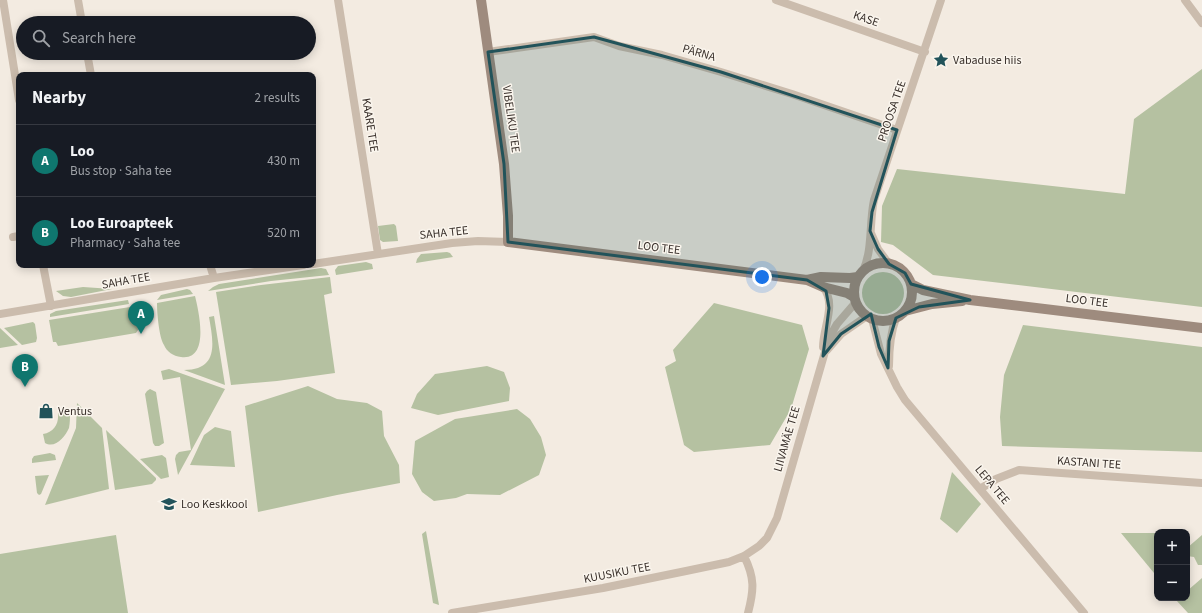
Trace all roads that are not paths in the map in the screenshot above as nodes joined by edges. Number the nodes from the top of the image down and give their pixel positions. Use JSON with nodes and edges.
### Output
{"nodes":[{"id":1,"x":3,"y":0,"type":"edge"},
{"id":2,"x":78,"y":0,"type":"edge"},
{"id":3,"x":338,"y":0,"type":"edge"},
{"id":4,"x":481,"y":0,"type":"edge"},
{"id":5,"x":776,"y":0,"type":"edge"},
{"id":6,"x":941,"y":0,"type":"edge"},
{"id":7,"x":1185,"y":0,"type":"edge"},
{"id":8,"x":81,"y":16,"type":"edge"},
{"id":9,"x":1202,"y":23,"type":"edge"},
{"id":10,"x":488,"y":52,"type":"junction"},
{"id":11,"x":924,"y":52,"type":"junction"},
{"id":12,"x":88,"y":60,"type":"edge"},
{"id":13,"x":90,"y":72,"type":"edge"},
{"id":14,"x":16,"y":81,"type":"edge"},
{"id":15,"x":897,"y":130,"type":"junction"},
{"id":16,"x":870,"y":231,"type":"junction"},
{"id":17,"x":508,"y":242,"type":"junction"},
{"id":18,"x":378,"y":254,"type":"junction"},
{"id":19,"x":316,"y":264,"type":"edge"},
{"id":20,"x":889,"y":264,"type":"junction"},
{"id":21,"x":44,"y":268,"type":"edge"},
{"id":22,"x":211,"y":268,"type":"edge"},
{"id":23,"x":282,"y":268,"type":"edge"},
{"id":24,"x":861,"y":274,"type":"junction"},
{"id":25,"x":214,"y":278,"type":"junction"},
{"id":26,"x":807,"y":280,"type":"junction"},
{"id":27,"x":911,"y":284,"type":"junction"},
{"id":28,"x":823,"y":287,"type":"junction"},
{"id":29,"x":855,"y":300,"type":"junction"},
{"id":30,"x":970,"y":300,"type":"junction"},
{"id":31,"x":51,"y":306,"type":"junction"},
{"id":32,"x":905,"y":311,"type":"junction"},
{"id":33,"x":0,"y":314,"type":"edge"},
{"id":34,"x":870,"y":318,"type":"junction"},
{"id":35,"x":896,"y":318,"type":"junction"},
{"id":36,"x":1202,"y":328,"type":"edge"},
{"id":37,"x":823,"y":356,"type":"junction"},
{"id":38,"x":888,"y":368,"type":"junction"},
{"id":39,"x":1202,"y":483,"type":"edge"},
{"id":40,"x":980,"y":489,"type":"junction"},
{"id":41,"x":773,"y":528,"type":"joint"},
{"id":42,"x":744,"y":556,"type":"junction"},
{"id":43,"x":452,"y":613,"type":"edge"},
{"id":44,"x":748,"y":613,"type":"edge"},
{"id":45,"x":1084,"y":613,"type":"edge"}],
"edges":[{"from":1,"to":14,"type":"street"},
{"from":2,"to":8,"type":"street"},
{"from":3,"to":18,"type":"street","name":"KAARE TEE"},
{"from":4,"to":10,"type":"street","name":"VIBELIKU TEE"},
{"from":5,"to":11,"type":"street","name":"KASE"},
{"from":6,"to":11,"type":"street","name":"PROOSA TEE"},
{"from":7,"to":9,"type":"street"},
{"from":10,"to":15,"type":"street","name":"PÄRNA"},
{"from":10,"to":17,"type":"street","name":"VIBELIKU TEE"},
{"from":11,"to":15,"type":"street","name":"PROOSA TEE"},
{"from":12,"to":13,"type":"street"},
{"from":15,"to":16,"type":"street","name":"PROOSA TEE"},
{"from":16,"to":20,"type":"street"},
{"from":16,"to":24,"type":"street","name":"PROOSA TEE"},
{"from":17,"to":18,"type":"street","name":"SAHA TEE"},
{"from":17,"to":26,"type":"street","name":"LOO TEE"},
{"from":18,"to":19,"type":"street","name":"SAHA TEE"},
{"from":20,"to":24,"type":"street"},
{"from":20,"to":27,"type":"street"},
{"from":21,"to":31,"type":"street"},
{"from":22,"to":25,"type":"street"},
{"from":23,"to":25,"type":"street","name":"SAHA TEE"},
{"from":24,"to":26,"type":"street","name":"LOO TEE"},
{"from":24,"to":29,"type":"street"},
{"from":25,"to":31,"type":"street","name":"SAHA TEE"},
{"from":26,"to":28,"type":"street","name":"LOO TEE"},
{"from":27,"to":30,"type":"street","name":"LOO TEE"},
{"from":27,"to":32,"type":"street"},
{"from":28,"to":29,"type":"street","name":"LOO TEE"},
{"from":28,"to":37,"type":"street"},
{"from":29,"to":34,"type":"street"},
{"from":29,"to":37,"type":"street","name":"LIIVAMÄE TEE"},
{"from":30,"to":32,"type":"street","name":"LOO TEE"},
{"from":30,"to":36,"type":"street","name":"LOO TEE"},
{"from":31,"to":33,"type":"street","name":"SAHA TEE"},
{"from":32,"to":35,"type":"street"},
{"from":34,"to":35,"type":"street"},
{"from":34,"to":37,"type":"street","name":"LIIVAMÄE TEE"},
{"from":34,"to":38,"type":"street","name":"LEPA TEE"},
{"from":35,"to":38,"type":"street","name":"LEPA TEE"},
{"from":37,"to":41,"type":"street","name":"LIIVAMÄE TEE"},
{"from":38,"to":40,"type":"street","name":"LEPA TEE"},
{"from":39,"to":40,"type":"street","name":"KASTANI TEE"},
{"from":40,"to":45,"type":"street","name":"LEPA TEE"},
{"from":41,"to":42,"type":"street","name":"KUUSIKU TEE"},
{"from":42,"to":43,"type":"street","name":"KUUSIKU TEE"},
{"from":42,"to":44,"type":"street"}]}
